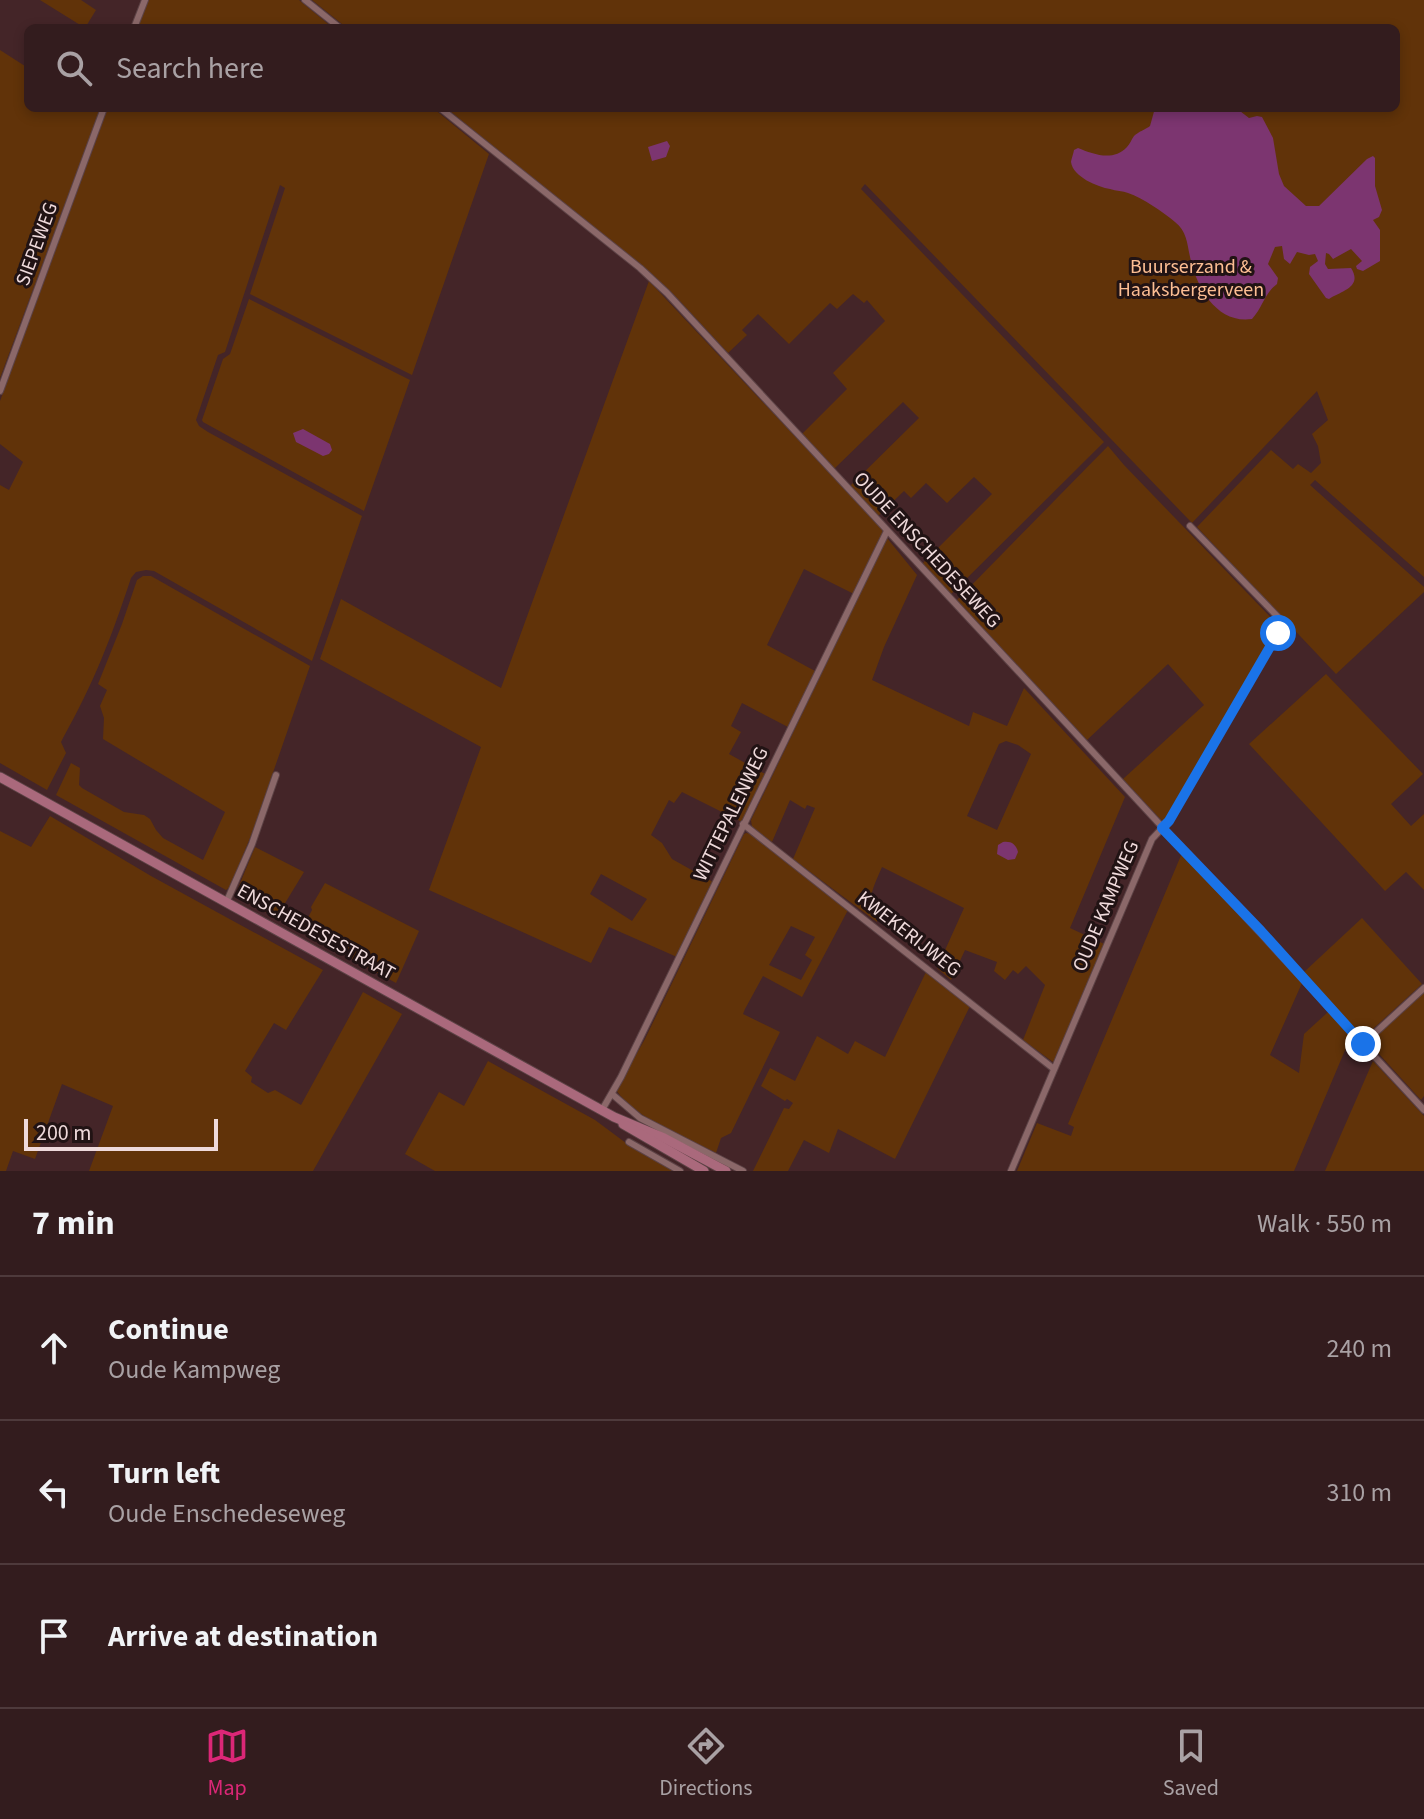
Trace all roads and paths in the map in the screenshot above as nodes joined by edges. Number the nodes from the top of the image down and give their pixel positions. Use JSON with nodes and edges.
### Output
{"nodes":[{"id":1,"x":145,"y":0,"type":"edge"},
{"id":2,"x":305,"y":0,"type":"edge"},
{"id":3,"x":136,"y":24,"type":"edge"},
{"id":4,"x":335,"y":24,"type":"edge"},
{"id":5,"x":103,"y":112,"type":"edge"},
{"id":6,"x":445,"y":112,"type":"edge"},
{"id":7,"x":0,"y":391,"type":"edge"},
{"id":8,"x":1190,"y":526,"type":"dead end"},
{"id":9,"x":887,"y":531,"type":"junction"},
{"id":10,"x":276,"y":775,"type":"dead end"},
{"id":11,"x":0,"y":777,"type":"edge"},
{"id":12,"x":743,"y":824,"type":"junction"},
{"id":13,"x":1162,"y":828,"type":"junction"},
{"id":14,"x":226,"y":903,"type":"junction"},
{"id":15,"x":1424,"y":988,"type":"edge"},
{"id":16,"x":1363,"y":1044,"type":"junction"},
{"id":17,"x":1054,"y":1069,"type":"junction"},
{"id":18,"x":612,"y":1094,"type":"junction"},
{"id":19,"x":602,"y":1110,"type":"junction"},
{"id":20,"x":1424,"y":1110,"type":"edge"},
{"id":21,"x":614,"y":1117,"type":"junction"},
{"id":22,"x":629,"y":1142,"type":"dead end"},
{"id":23,"x":680,"y":1171,"type":"edge"},
{"id":24,"x":704,"y":1171,"type":"edge"},
{"id":25,"x":726,"y":1171,"type":"edge"},
{"id":26,"x":743,"y":1171,"type":"edge"},
{"id":27,"x":1011,"y":1171,"type":"edge"}],
"edges":[{"from":1,"to":3,"type":"street"},
{"from":2,"to":4,"type":"street"},
{"from":5,"to":7,"type":"street","name":"SIEPEWEG"},
{"from":6,"to":9,"type":"street","name":"OUDE ENSCHEDESEWEG"},
{"from":8,"to":13,"type":"street","name":"OUDE KAMPWEG"},
{"from":9,"to":12,"type":"street","name":"WITTEPALENWEG"},
{"from":9,"to":13,"type":"street","name":"OUDE ENSCHEDESEWEG"},
{"from":10,"to":14,"type":"street"},
{"from":11,"to":14,"type":"street","name":"ENSCHEDESESTRAAT"},
{"from":12,"to":17,"type":"street","name":"KWEKERIJWEG"},
{"from":12,"to":18,"type":"street","name":"WITTEPALENWEG"},
{"from":13,"to":16,"type":"street","name":"OUDE ENSCHEDESEWEG"},
{"from":13,"to":17,"type":"street","name":"OUDE KAMPWEG"},
{"from":14,"to":19,"type":"street","name":"ENSCHEDESESTRAAT"},
{"from":15,"to":16,"type":"street"},
{"from":16,"to":20,"type":"street","name":"OUDE ENSCHEDESEWEG"},
{"from":17,"to":27,"type":"street","name":"OUDE KAMPWEG"},
{"from":18,"to":19,"type":"street","name":"WITTEPALENWEG"},
{"from":18,"to":26,"type":"street"},
{"from":19,"to":21,"type":"street","name":"ENSCHEDESESTRAAT"},
{"from":21,"to":24,"type":"street","name":"ENSCHEDESESTRAAT"},
{"from":21,"to":25,"type":"street","name":"ENSCHEDESESTRAAT"},
{"from":22,"to":23,"type":"street"}]}
